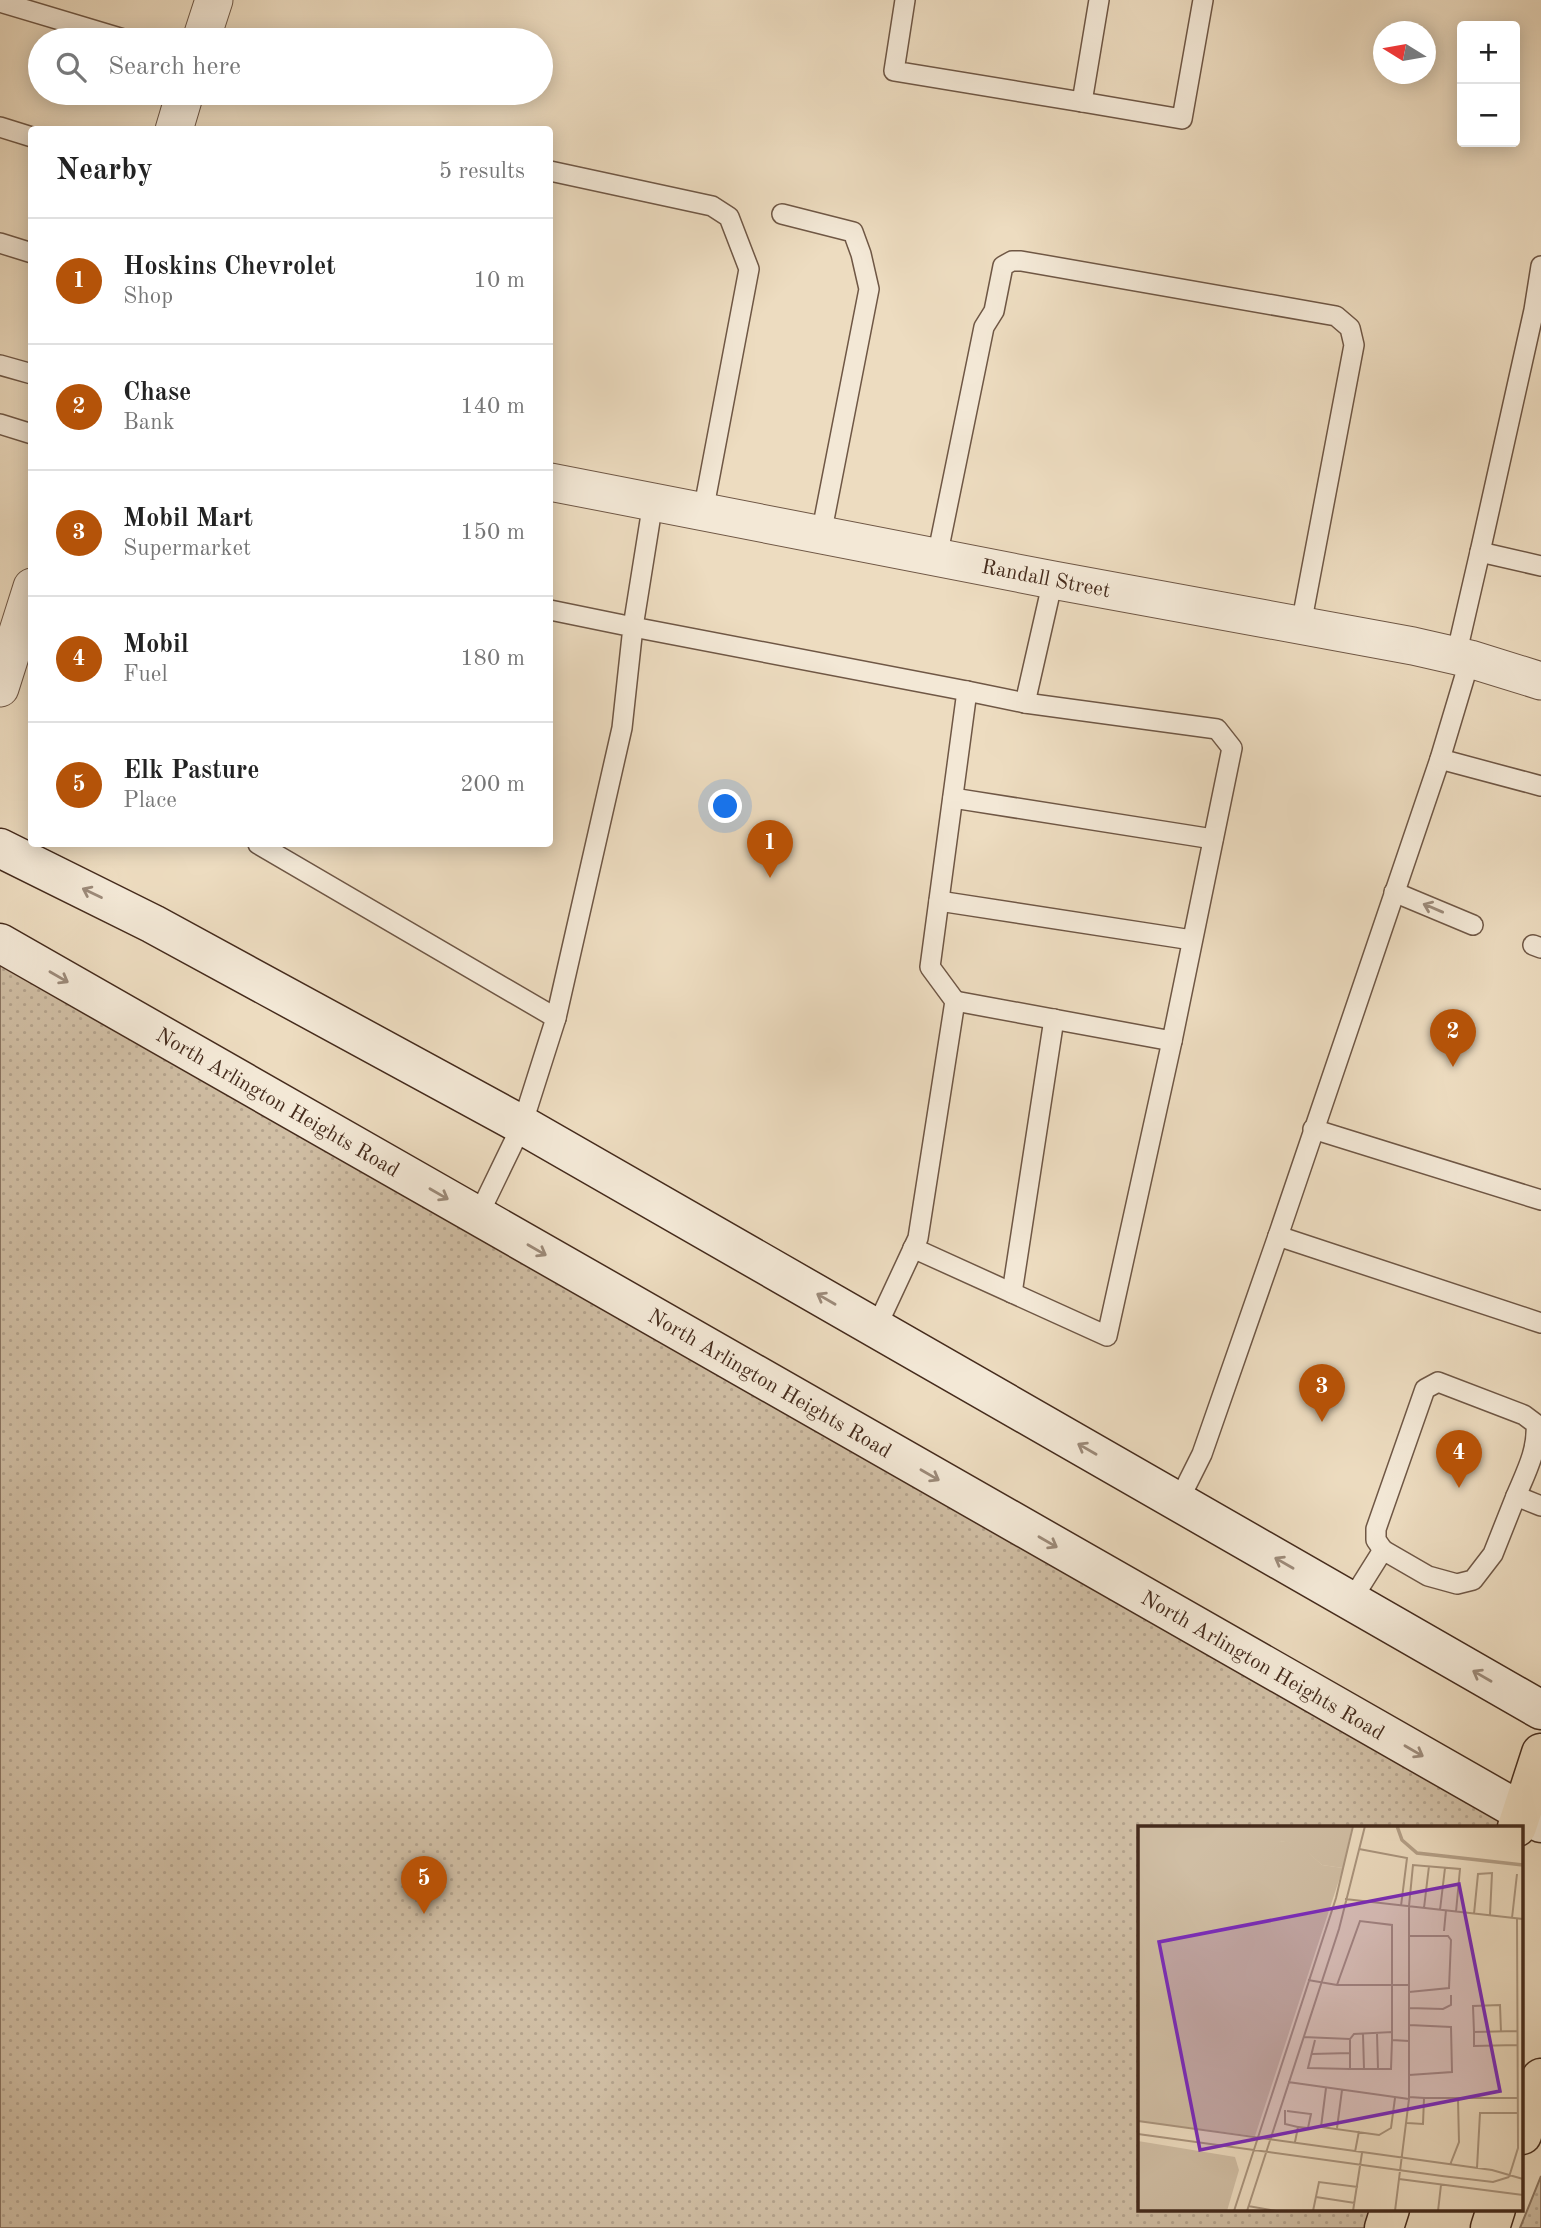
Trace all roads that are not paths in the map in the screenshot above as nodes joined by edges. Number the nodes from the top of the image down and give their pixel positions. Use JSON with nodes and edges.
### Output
{"nodes":[{"id":1,"x":214,"y":0,"type":"edge"},
{"id":2,"x":905,"y":0,"type":"edge"},
{"id":3,"x":1099,"y":0,"type":"edge"},
{"id":4,"x":1203,"y":0,"type":"edge"},
{"id":5,"x":0,"y":2,"type":"edge"},
{"id":6,"x":87,"y":28,"type":"edge"},
{"id":7,"x":205,"y":28,"type":"edge"},
{"id":8,"x":1082,"y":102,"type":"junction"},
{"id":9,"x":181,"y":105,"type":"edge"},
{"id":10,"x":175,"y":126,"type":"edge"},
{"id":11,"x":0,"y":127,"type":"edge"},
{"id":12,"x":28,"y":136,"type":"edge"},
{"id":13,"x":553,"y":172,"type":"edge"},
{"id":14,"x":782,"y":214,"type":"dead end"},
{"id":15,"x":0,"y":243,"type":"edge"},
{"id":16,"x":28,"y":252,"type":"edge"},
{"id":17,"x":1541,"y":266,"type":"edge"},
{"id":18,"x":1537,"y":310,"type":"edge"},
{"id":19,"x":0,"y":365,"type":"edge"},
{"id":20,"x":28,"y":373,"type":"edge"},
{"id":21,"x":0,"y":424,"type":"edge"},
{"id":22,"x":28,"y":433,"type":"edge"},
{"id":23,"x":553,"y":483,"type":"edge"},
{"id":24,"x":653,"y":502,"type":"junction"},
{"id":25,"x":704,"y":512,"type":"junction"},
{"id":26,"x":821,"y":535,"type":"junction"},
{"id":27,"x":1480,"y":552,"type":"junction"},
{"id":28,"x":937,"y":557,"type":"junction"},
{"id":29,"x":1541,"y":566,"type":"edge"},
{"id":30,"x":1053,"y":580,"type":"junction"},
{"id":31,"x":28,"y":600,"type":"edge"},
{"id":32,"x":553,"y":611,"type":"edge"},
{"id":33,"x":1301,"y":625,"type":"junction"},
{"id":34,"x":633,"y":627,"type":"junction"},
{"id":35,"x":1463,"y":657,"type":"junction"},
{"id":36,"x":1541,"y":681,"type":"edge"},
{"id":37,"x":0,"y":688,"type":"edge"},
{"id":38,"x":967,"y":691,"type":"junction"},
{"id":39,"x":1025,"y":703,"type":"junction"},
{"id":40,"x":1440,"y":759,"type":"junction"},
{"id":41,"x":1541,"y":786,"type":"edge"},
{"id":42,"x":953,"y":798,"type":"junction"},
{"id":43,"x":1213,"y":839,"type":"junction"},
{"id":44,"x":263,"y":847,"type":"edge"},
{"id":45,"x":0,"y":848,"type":"edge"},
{"id":46,"x":1394,"y":892,"type":"junction"},
{"id":47,"x":939,"y":901,"type":"junction"},
{"id":48,"x":1472,"y":925,"type":"dead end"},
{"id":49,"x":1192,"y":940,"type":"junction"},
{"id":50,"x":0,"y":943,"type":"edge"},
{"id":51,"x":956,"y":1001,"type":"junction"},
{"id":52,"x":556,"y":1018,"type":"junction"},
{"id":53,"x":1054,"y":1019,"type":"junction"},
{"id":54,"x":1172,"y":1041,"type":"junction"},
{"id":55,"x":522,"y":1125,"type":"junction"},
{"id":56,"x":1313,"y":1129,"type":"junction"},
{"id":57,"x":1541,"y":1200,"type":"edge"},
{"id":58,"x":478,"y":1216,"type":"junction"},
{"id":59,"x":1278,"y":1236,"type":"junction"},
{"id":60,"x":913,"y":1248,"type":"junction"},
{"id":61,"x":1012,"y":1293,"type":"junction"},
{"id":62,"x":1541,"y":1323,"type":"edge"},
{"id":63,"x":876,"y":1328,"type":"junction"},
{"id":64,"x":1516,"y":1496,"type":"junction"},
{"id":65,"x":1178,"y":1502,"type":"junction"},
{"id":66,"x":1541,"y":1506,"type":"edge"},
{"id":67,"x":1383,"y":1550,"type":"junction"},
{"id":68,"x":1351,"y":1601,"type":"junction"},
{"id":69,"x":1541,"y":1710,"type":"edge"},
{"id":70,"x":1541,"y":1754,"type":"edge"},
{"id":71,"x":1527,"y":1821,"type":"edge"},
{"id":72,"x":1541,"y":2078,"type":"edge"},
{"id":73,"x":1524,"y":2129,"type":"edge"},
{"id":74,"x":1390,"y":2210,"type":"edge"},
{"id":75,"x":1496,"y":2210,"type":"edge"},
{"id":76,"x":1384,"y":2228,"type":"edge"},
{"id":77,"x":1490,"y":2228,"type":"edge"}],
"edges":[{"from":1,"to":7,"type":"street"},
{"from":2,"to":8,"type":"lane"},
{"from":3,"to":8,"type":"lane"},
{"from":4,"to":8,"type":"lane"},
{"from":5,"to":6,"type":"lane"},
{"from":9,"to":10,"type":"street"},
{"from":11,"to":12,"type":"lane"},
{"from":13,"to":25,"type":"lane"},
{"from":14,"to":26,"type":"lane"},
{"from":15,"to":16,"type":"lane"},
{"from":17,"to":18,"type":"lane"},
{"from":18,"to":27,"type":"lane"},
{"from":19,"to":20,"type":"lane"},
{"from":21,"to":22,"type":"lane"},
{"from":23,"to":24,"type":"street","name":"Randall Street"},
{"from":24,"to":25,"type":"street","name":"Randall Street"},
{"from":24,"to":34,"type":"lane"},
{"from":25,"to":26,"type":"street","name":"Randall Street"},
{"from":26,"to":28,"type":"street","name":"Randall Street"},
{"from":27,"to":29,"type":"lane"},
{"from":27,"to":35,"type":"lane"},
{"from":28,"to":30,"type":"street","name":"Randall Street"},
{"from":28,"to":33,"type":"lane"},
{"from":30,"to":33,"type":"street","name":"Randall Street"},
{"from":30,"to":39,"type":"lane"},
{"from":31,"to":37,"type":"street"},
{"from":32,"to":34,"type":"lane"},
{"from":33,"to":35,"type":"street","name":"Randall Street"},
{"from":34,"to":38,"type":"lane"},
{"from":34,"to":52,"type":"lane"},
{"from":35,"to":36,"type":"street","name":"Randall Street"},
{"from":35,"to":40,"type":"lane"},
{"from":38,"to":39,"type":"lane"},
{"from":38,"to":42,"type":"lane"},
{"from":39,"to":43,"type":"lane"},
{"from":40,"to":41,"type":"lane"},
{"from":40,"to":46,"type":"lane"},
{"from":42,"to":43,"type":"lane"},
{"from":42,"to":47,"type":"lane"},
{"from":43,"to":49,"type":"lane"},
{"from":44,"to":52,"type":"lane"},
{"from":55,"to":45,"type":"main road","one_way":true},
{"from":48,"to":46,"type":"lane","one_way":true},
{"from":46,"to":56,"type":"lane"},
{"from":47,"to":49,"type":"lane"},
{"from":47,"to":51,"type":"lane"},
{"from":49,"to":54,"type":"lane"},
{"from":50,"to":58,"type":"main road","name":"North Arlington Heights Road","one_way":true},
{"from":51,"to":53,"type":"lane"},
{"from":51,"to":60,"type":"lane"},
{"from":52,"to":55,"type":"lane"},
{"from":53,"to":54,"type":"lane"},
{"from":53,"to":61,"type":"lane"},
{"from":54,"to":61,"type":"lane"},
{"from":55,"to":58,"type":"lane"},
{"from":63,"to":55,"type":"main road","one_way":true},
{"from":56,"to":57,"type":"lane"},
{"from":56,"to":59,"type":"lane"},
{"from":58,"to":71,"type":"main road","name":"North Arlington Heights Road","one_way":true},
{"from":59,"to":62,"type":"lane"},
{"from":59,"to":65,"type":"lane"},
{"from":60,"to":61,"type":"lane"},
{"from":60,"to":63,"type":"lane"},
{"from":65,"to":63,"type":"main road","one_way":true},
{"from":64,"to":66,"type":"lane"},
{"from":64,"to":67,"type":"lane"},
{"from":64,"to":67,"type":"lane"},
{"from":68,"to":65,"type":"main road","one_way":true},
{"from":67,"to":68,"type":"lane"},
{"from":69,"to":68,"type":"main road","one_way":true},
{"from":70,"to":71,"type":"main road"},
{"from":72,"to":73,"type":"main road"},
{"from":74,"to":76,"type":"main road"},
{"from":75,"to":77,"type":"main road"}]}
